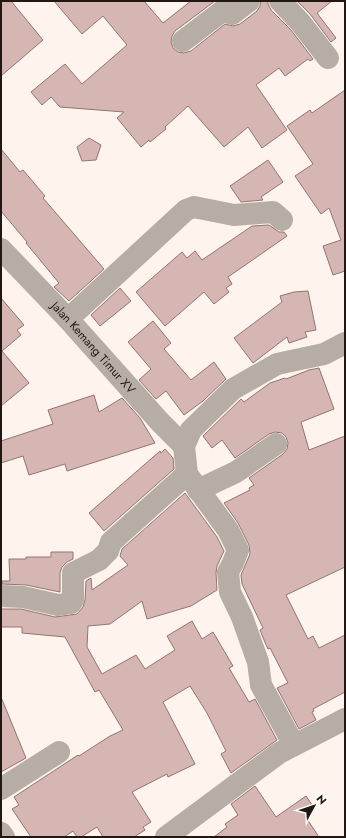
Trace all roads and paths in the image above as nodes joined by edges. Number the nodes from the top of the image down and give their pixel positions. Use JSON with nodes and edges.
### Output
{"nodes":[{"id":1,"x":249,"y":1,"type":"edge"},
{"id":2,"x":280,"y":1,"type":"edge"},
{"id":3,"x":183,"y":41,"type":"dead end"},
{"id":4,"x":328,"y":58,"type":"dead end"},
{"id":5,"x":282,"y":220,"type":"dead end"},
{"id":6,"x":1,"y":249,"type":"edge"},
{"id":7,"x":68,"y":319,"type":"junction"},
{"id":8,"x":345,"y":343,"type":"edge"},
{"id":9,"x":182,"y":444,"type":"junction"},
{"id":10,"x":276,"y":444,"type":"dead end"},
{"id":11,"x":193,"y":482,"type":"junction"},
{"id":12,"x":1,"y":596,"type":"edge"},
{"id":13,"x":345,"y":719,"type":"edge"},
{"id":14,"x":294,"y":745,"type":"junction"},
{"id":15,"x":59,"y":752,"type":"dead end"},
{"id":16,"x":1,"y":789,"type":"edge"},
{"id":17,"x":1,"y":833,"type":"edge"},
{"id":18,"x":170,"y":836,"type":"edge"},
{"id":19,"x":4,"y":837,"type":"edge"}],
"edges":[{"from":1,"to":3,"type":"street"},
{"from":2,"to":4,"type":"street"},
{"from":5,"to":7,"type":"street"},
{"from":6,"to":7,"type":"street","name":"Jalan Kemang Timur XV"},
{"from":7,"to":9,"type":"street","name":"Jalan Kemang Timur XV"},
{"from":8,"to":9,"type":"street"},
{"from":9,"to":11,"type":"street"},
{"from":10,"to":11,"type":"street"},
{"from":11,"to":12,"type":"street"},
{"from":11,"to":14,"type":"street"},
{"from":13,"to":14,"type":"street"},
{"from":14,"to":18,"type":"street"},
{"from":15,"to":16,"type":"street"},
{"from":17,"to":19,"type":"street"}]}
